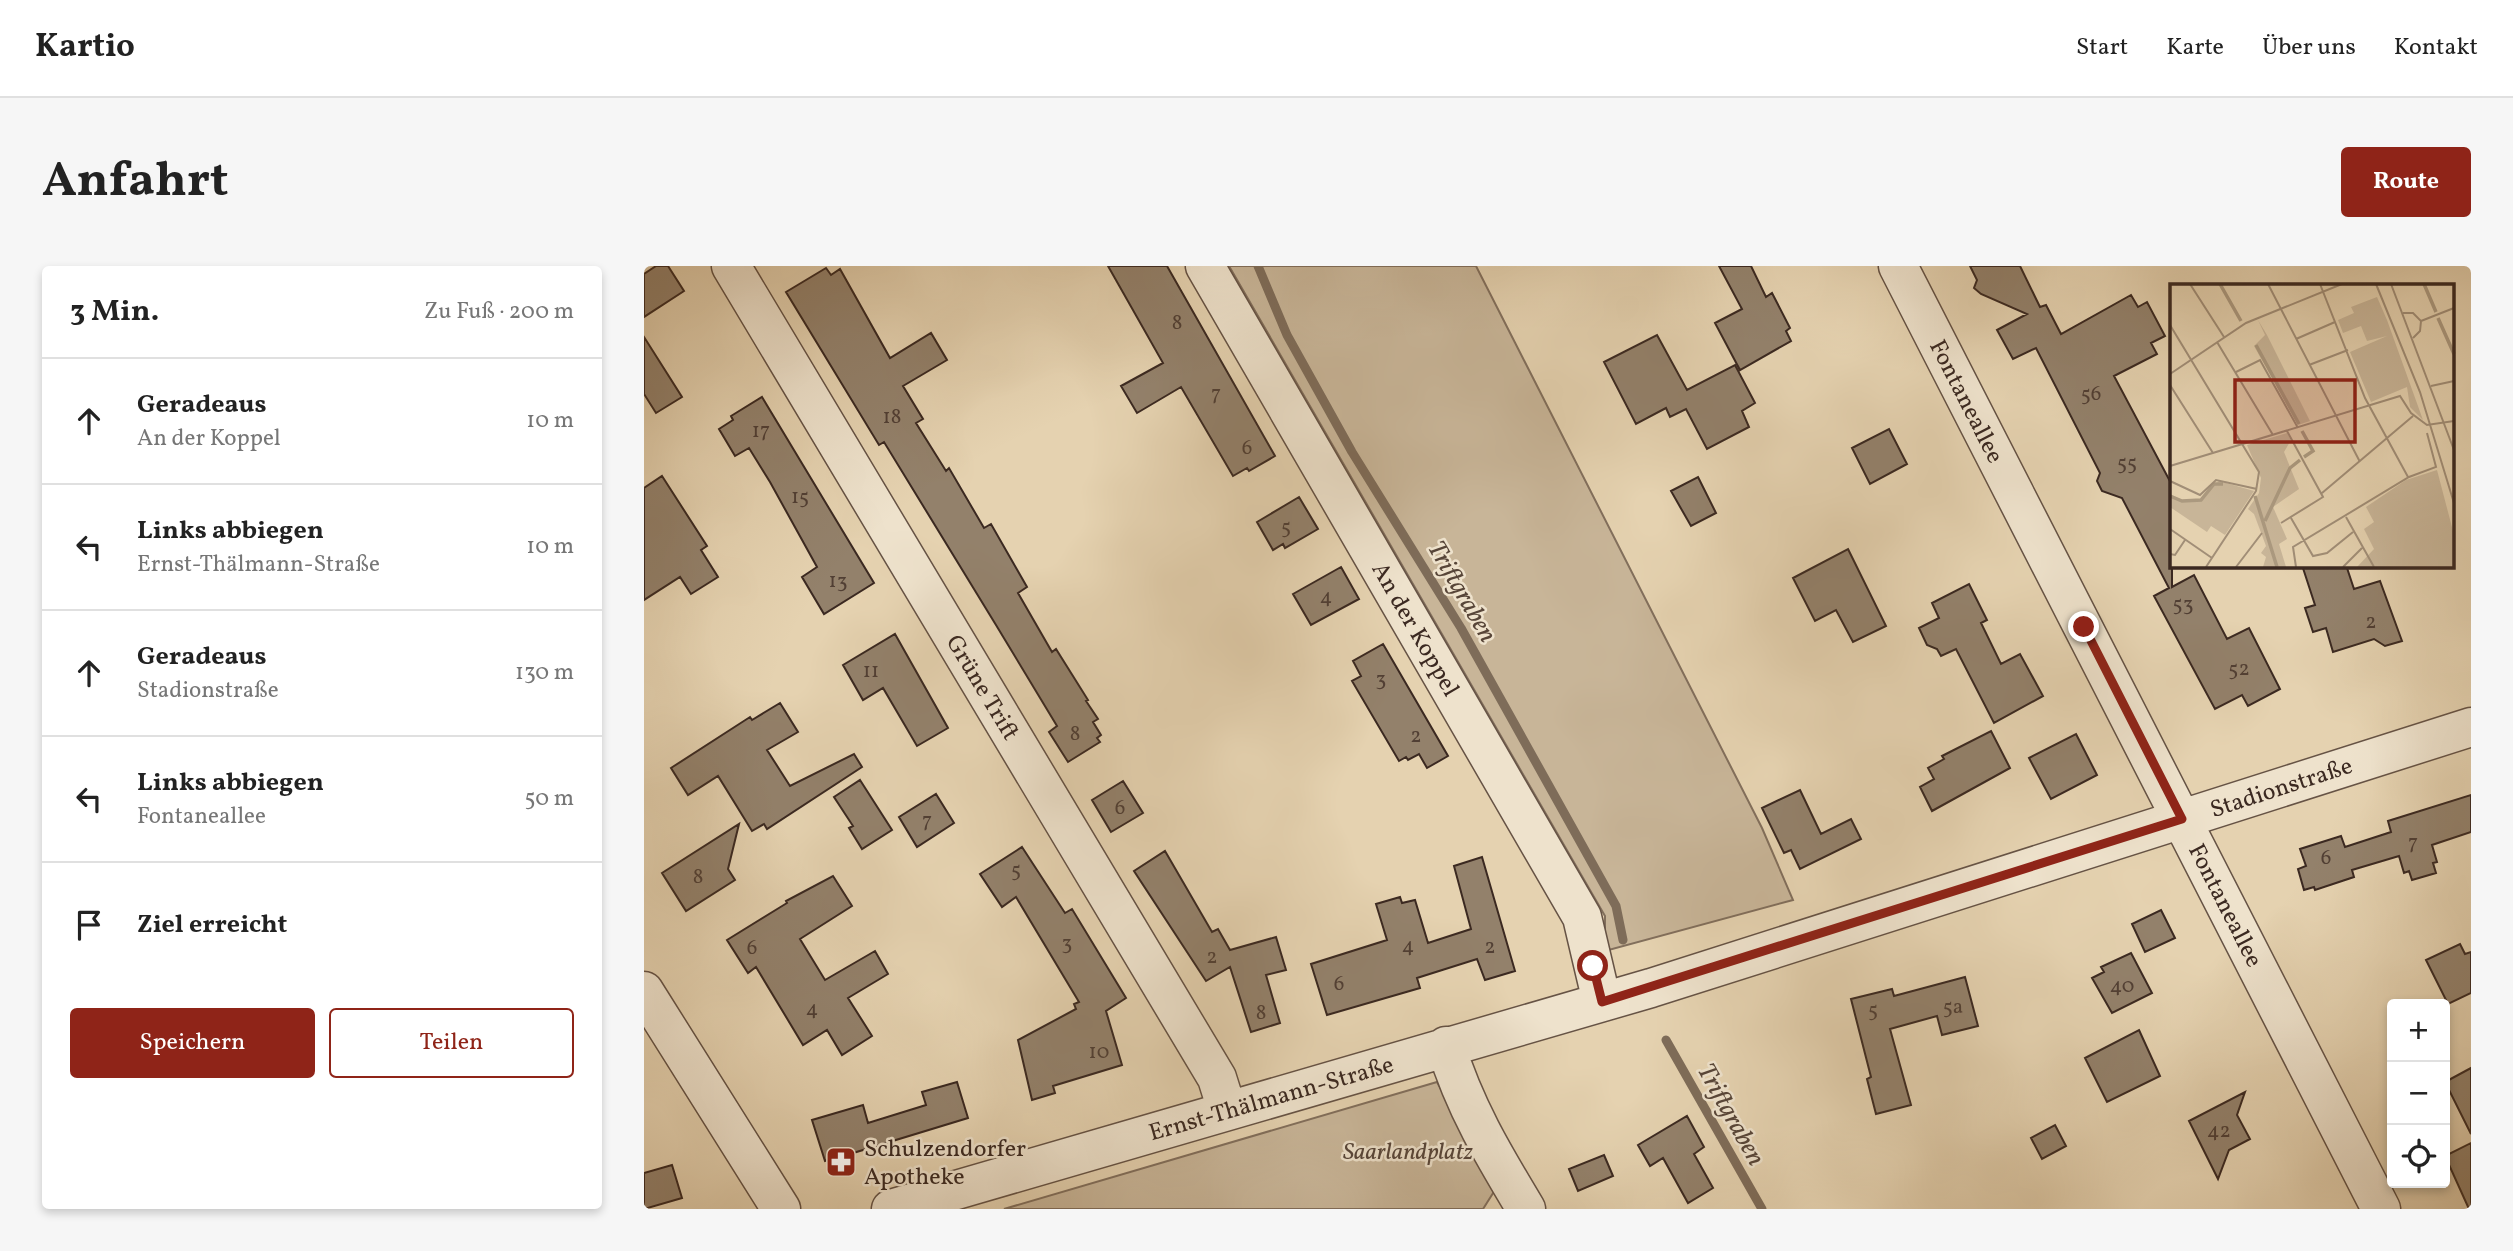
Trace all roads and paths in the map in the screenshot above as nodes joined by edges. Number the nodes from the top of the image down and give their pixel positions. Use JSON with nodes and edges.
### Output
{"nodes":[{"id":1,"x":731,"y":266,"type":"edge"},
{"id":2,"x":1205,"y":266,"type":"edge"},
{"id":3,"x":1898,"y":266,"type":"edge"},
{"id":4,"x":2471,"y":727,"type":"edge"},
{"id":5,"x":2182,"y":819,"type":"junction"},
{"id":6,"x":1651,"y":988,"type":"joint"},
{"id":7,"x":644,"y":991,"type":"edge"},
{"id":8,"x":1602,"y":1002,"type":"junction"},
{"id":9,"x":1446,"y":1046,"type":"junction"},
{"id":10,"x":1227,"y":1110,"type":"junction"},
{"id":11,"x":781,"y":1209,"type":"edge"},
{"id":12,"x":891,"y":1209,"type":"edge"},
{"id":13,"x":1526,"y":1209,"type":"edge"},
{"id":14,"x":2381,"y":1209,"type":"edge"}],
"edges":[{"from":1,"to":10,"type":"street","name":"Grüne Trift"},
{"from":2,"to":8,"type":"street","name":"An der Koppel"},
{"from":3,"to":5,"type":"street","name":"Fontaneallee"},
{"from":4,"to":5,"type":"street","name":"Stadionstraße"},
{"from":5,"to":6,"type":"street","name":"Stadionstraße"},
{"from":5,"to":14,"type":"street","name":"Fontaneallee"},
{"from":6,"to":8,"type":"street","name":"Ernst-Thälmann-Straße"},
{"from":7,"to":11,"type":"street"},
{"from":8,"to":9,"type":"street","name":"Ernst-Thälmann-Straße"},
{"from":9,"to":10,"type":"street","name":"Ernst-Thälmann-Straße"},
{"from":9,"to":13,"type":"street"},
{"from":10,"to":12,"type":"street","name":"Ernst-Thälmann-Straße"}]}
